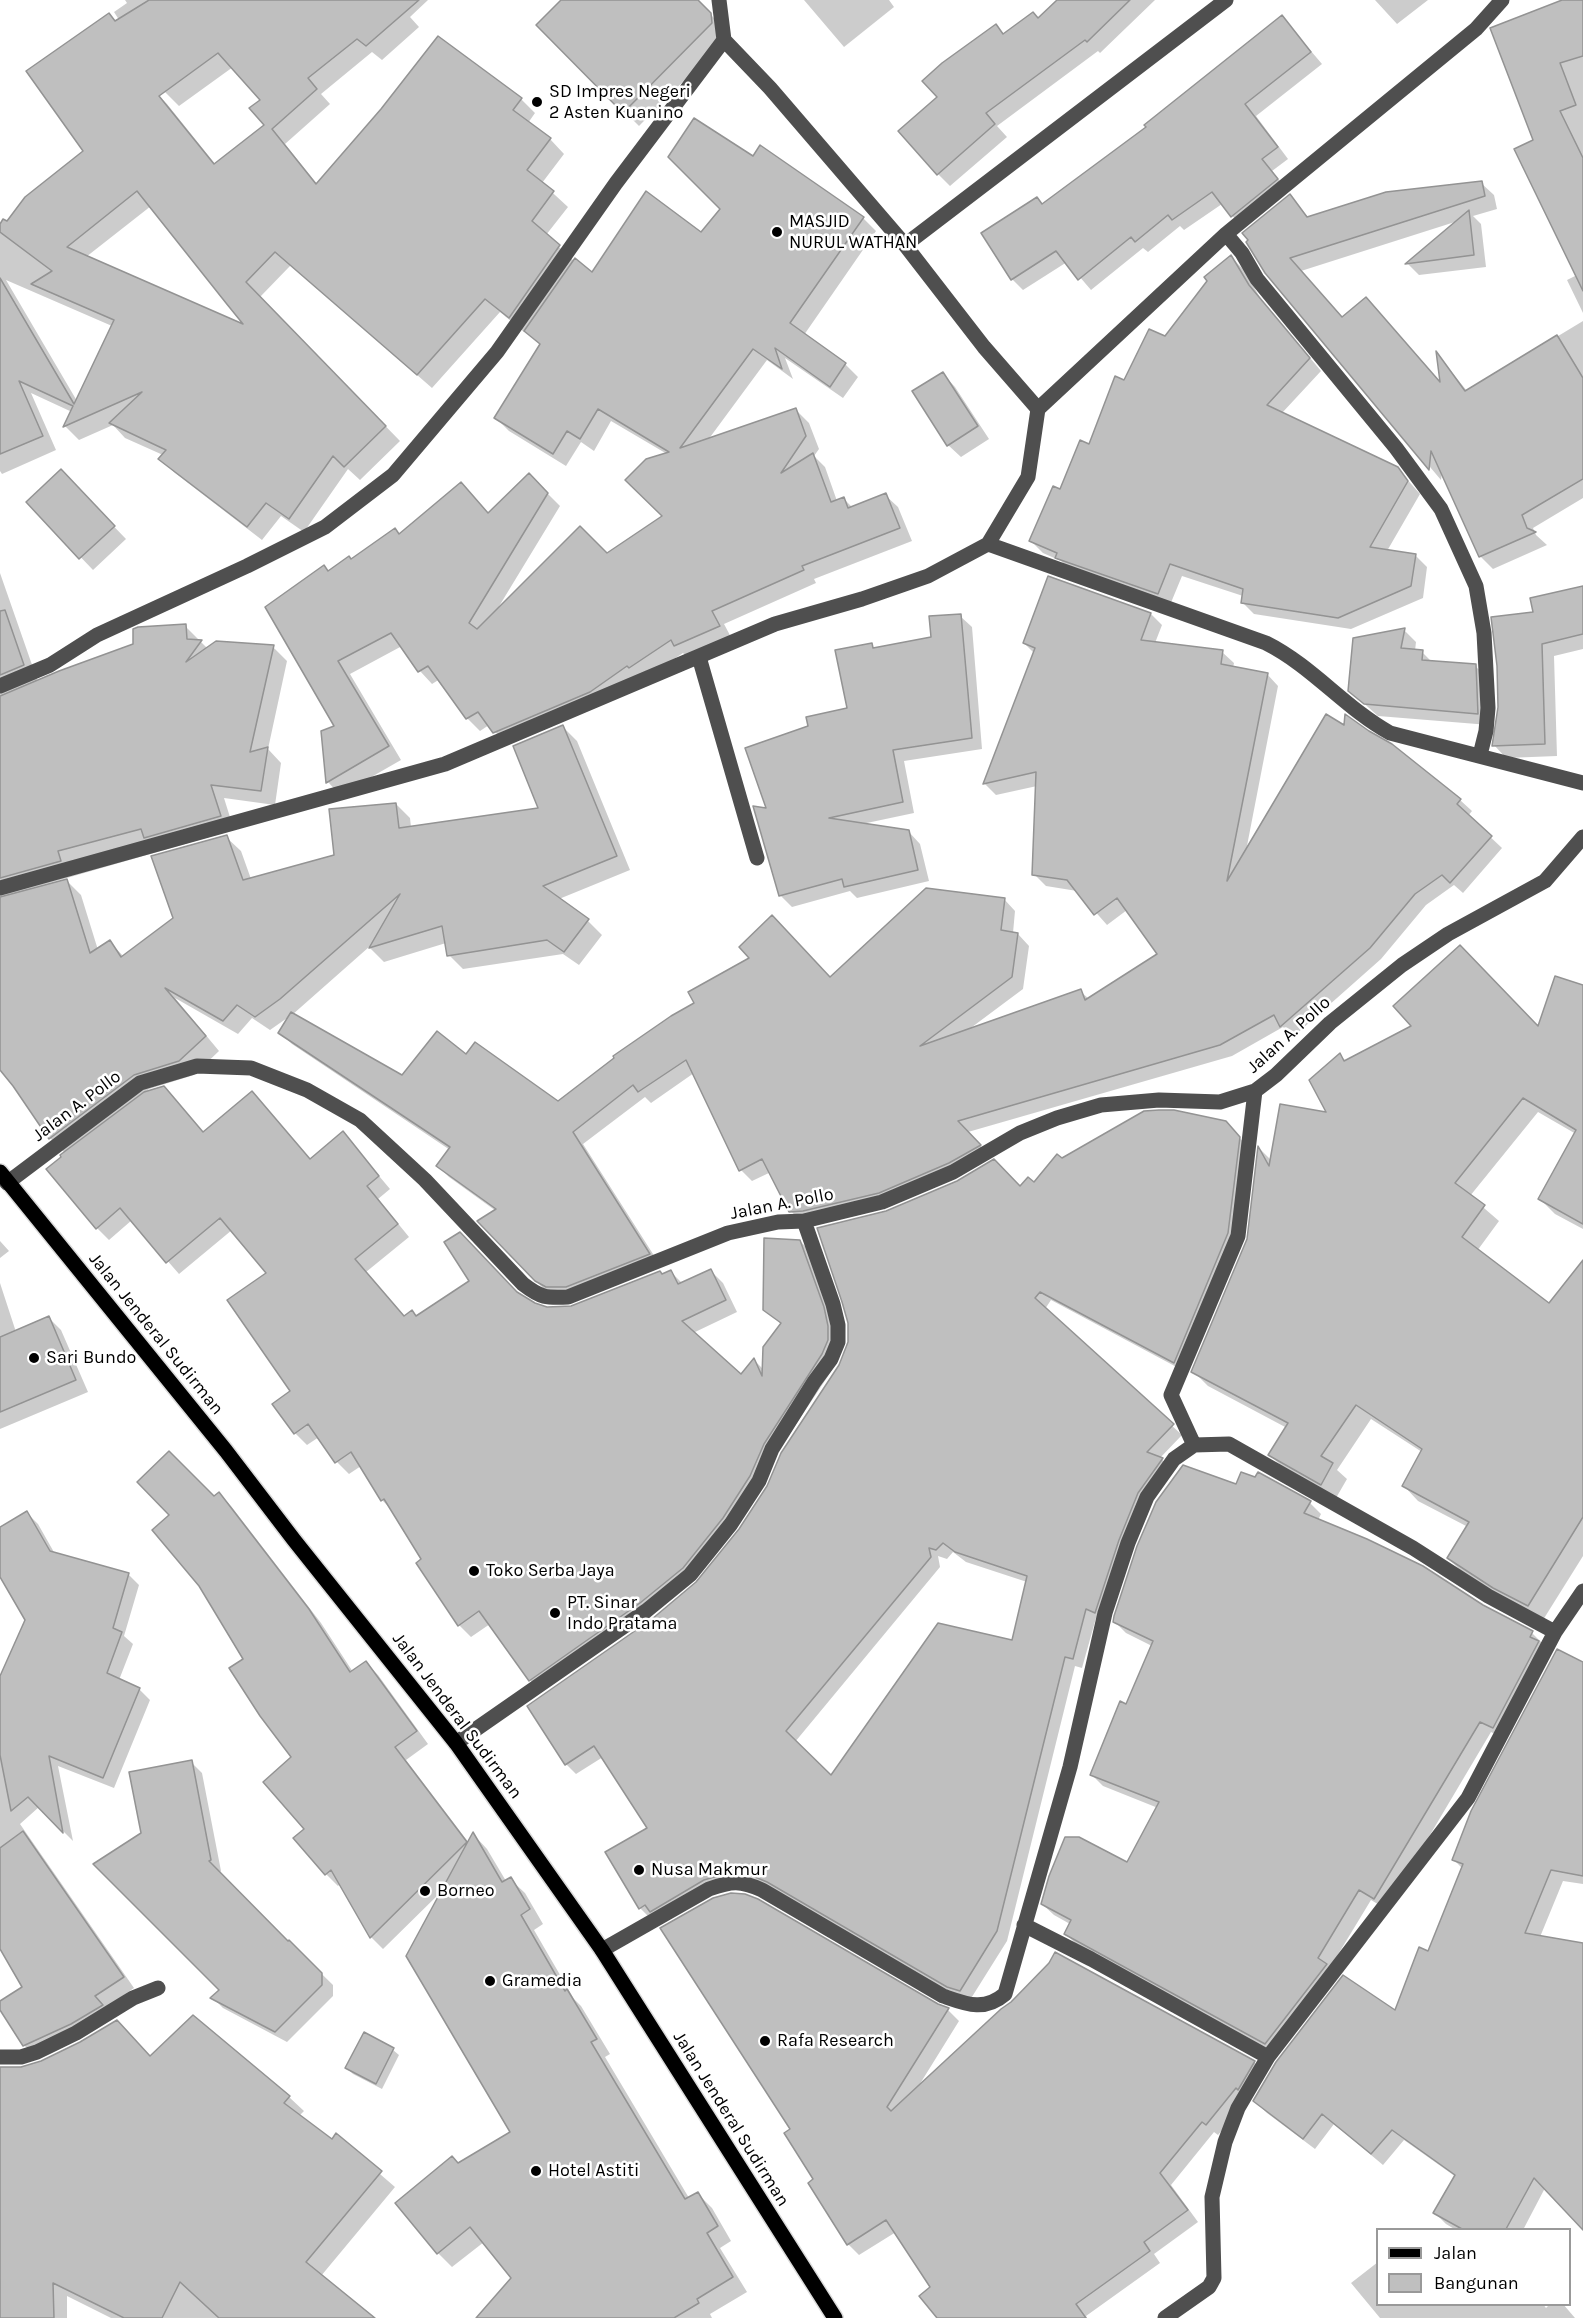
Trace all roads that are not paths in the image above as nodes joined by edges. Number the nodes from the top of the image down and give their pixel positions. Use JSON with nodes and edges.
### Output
{"nodes":[{"id":1,"x":719,"y":0,"type":"edge"},
{"id":2,"x":1226,"y":0,"type":"edge"},
{"id":3,"x":1502,"y":0,"type":"edge"},
{"id":4,"x":724,"y":40,"type":"junction"},
{"id":5,"x":1226,"y":234,"type":"junction"},
{"id":6,"x":905,"y":245,"type":"junction"},
{"id":7,"x":1038,"y":409,"type":"junction"},
{"id":8,"x":988,"y":544,"type":"junction"},
{"id":9,"x":699,"y":657,"type":"junction"},
{"id":10,"x":0,"y":686,"type":"edge"},
{"id":11,"x":1480,"y":754,"type":"junction"},
{"id":12,"x":1583,"y":783,"type":"edge"},
{"id":13,"x":1583,"y":837,"type":"edge"},
{"id":14,"x":756,"y":858,"type":"dead end"},
{"id":15,"x":0,"y":888,"type":"edge"},
{"id":16,"x":1256,"y":1091,"type":"junction"},
{"id":17,"x":3,"y":1178,"type":"edge"},
{"id":18,"x":804,"y":1221,"type":"junction"},
{"id":19,"x":1194,"y":1446,"type":"junction"},
{"id":20,"x":1583,"y":1591,"type":"edge"},
{"id":21,"x":1555,"y":1632,"type":"junction"},
{"id":22,"x":456,"y":1743,"type":"junction"},
{"id":23,"x":1024,"y":1925,"type":"junction"},
{"id":24,"x":602,"y":1950,"type":"junction"},
{"id":25,"x":158,"y":1988,"type":"dead end"},
{"id":26,"x":0,"y":2057,"type":"edge"},
{"id":27,"x":1268,"y":2057,"type":"junction"},
{"id":28,"x":835,"y":2318,"type":"edge"},
{"id":29,"x":1165,"y":2318,"type":"edge"}],
"edges":[{"from":1,"to":4,"type":"street"},
{"from":2,"to":6,"type":"street"},
{"from":3,"to":5,"type":"street"},
{"from":4,"to":6,"type":"street"},
{"from":4,"to":10,"type":"street"},
{"from":5,"to":7,"type":"street"},
{"from":5,"to":11,"type":"street"},
{"from":6,"to":7,"type":"street"},
{"from":7,"to":8,"type":"street"},
{"from":8,"to":9,"type":"street"},
{"from":8,"to":11,"type":"street"},
{"from":9,"to":14,"type":"street"},
{"from":9,"to":15,"type":"street"},
{"from":11,"to":12,"type":"street"},
{"from":13,"to":16,"type":"street","name":"Jalan A. Pollo"},
{"from":16,"to":18,"type":"street","name":"Jalan A. Pollo"},
{"from":16,"to":19,"type":"street"},
{"from":17,"to":18,"type":"street","name":"Jalan A. Pollo"},
{"from":17,"to":22,"type":"main road","name":"Jalan Jenderal Sudirman"},
{"from":18,"to":22,"type":"street"},
{"from":19,"to":21,"type":"street"},
{"from":19,"to":23,"type":"street"},
{"from":20,"to":21,"type":"street"},
{"from":21,"to":27,"type":"street"},
{"from":22,"to":24,"type":"main road","name":"Jalan Jenderal Sudirman"},
{"from":23,"to":24,"type":"street"},
{"from":23,"to":27,"type":"street"},
{"from":24,"to":28,"type":"main road","name":"Jalan Jenderal Sudirman"},
{"from":25,"to":26,"type":"street"},
{"from":27,"to":29,"type":"street"}]}
